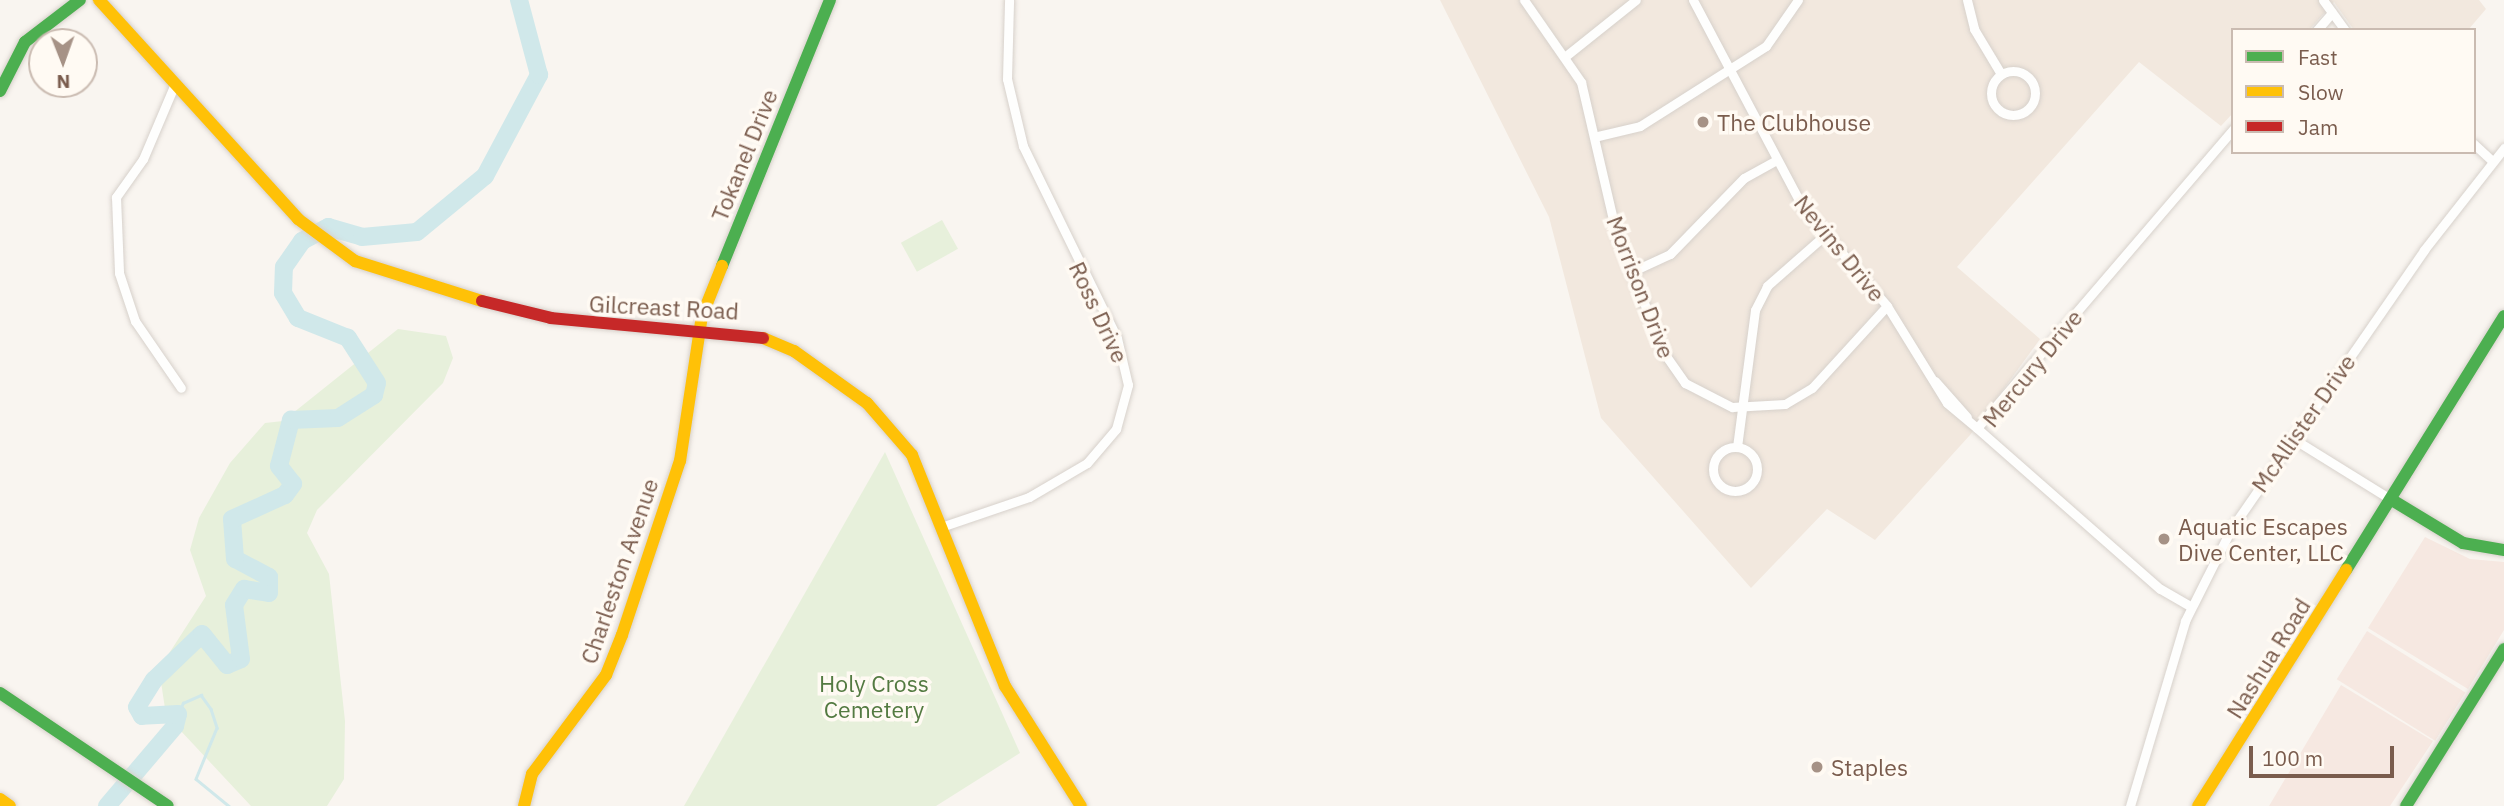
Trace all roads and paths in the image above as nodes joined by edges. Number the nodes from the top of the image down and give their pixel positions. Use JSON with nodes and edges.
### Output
{"nodes":[{"id":1,"x":80,"y":0,"type":"edge"},
{"id":2,"x":99,"y":0,"type":"edge"},
{"id":3,"x":830,"y":0,"type":"edge"},
{"id":4,"x":1009,"y":0,"type":"edge"},
{"id":5,"x":1524,"y":0,"type":"edge"},
{"id":6,"x":1636,"y":0,"type":"edge"},
{"id":7,"x":1693,"y":0,"type":"edge"},
{"id":8,"x":1798,"y":0,"type":"edge"},
{"id":9,"x":1967,"y":0,"type":"edge"},
{"id":10,"x":2323,"y":0,"type":"edge"},
{"id":11,"x":2332,"y":13,"type":"junction"},
{"id":12,"x":2319,"y":28,"type":"edge"},
{"id":13,"x":2344,"y":28,"type":"edge"},
{"id":14,"x":1567,"y":55,"type":"junction"},
{"id":15,"x":1726,"y":66,"type":"junction"},
{"id":16,"x":2001,"y":74,"type":"junction"},
{"id":17,"x":174,"y":86,"type":"junction"},
{"id":18,"x":0,"y":91,"type":"edge"},
{"id":19,"x":2231,"y":131,"type":"edge"},
{"id":20,"x":1598,"y":136,"type":"junction"},
{"id":21,"x":2476,"y":146,"type":"edge"},
{"id":22,"x":2504,"y":148,"type":"edge"},
{"id":23,"x":2490,"y":159,"type":"junction"},
{"id":24,"x":1776,"y":160,"type":"junction"},
{"id":25,"x":1825,"y":235,"type":"junction"},
{"id":26,"x":1631,"y":272,"type":"junction"},
{"id":27,"x":1887,"y":306,"type":"junction"},
{"id":28,"x":2504,"y":316,"type":"edge"},
{"id":29,"x":699,"y":327,"type":"junction"},
{"id":30,"x":181,"y":388,"type":"dead end"},
{"id":31,"x":1743,"y":408,"type":"junction"},
{"id":32,"x":1978,"y":428,"type":"junction"},
{"id":33,"x":2292,"y":438,"type":"junction"},
{"id":34,"x":1737,"y":447,"type":"junction"},
{"id":35,"x":2392,"y":500,"type":"junction"},
{"id":36,"x":941,"y":527,"type":"junction"},
{"id":37,"x":2504,"y":550,"type":"edge"},
{"id":38,"x":2190,"y":606,"type":"junction"},
{"id":39,"x":2504,"y":649,"type":"edge"},
{"id":40,"x":0,"y":693,"type":"edge"},
{"id":41,"x":0,"y":799,"type":"edge"},
{"id":42,"x":10,"y":806,"type":"edge"},
{"id":43,"x":168,"y":806,"type":"edge"},
{"id":44,"x":524,"y":806,"type":"edge"},
{"id":45,"x":1080,"y":806,"type":"edge"},
{"id":46,"x":2130,"y":806,"type":"edge"},
{"id":47,"x":2198,"y":806,"type":"edge"},
{"id":48,"x":2406,"y":806,"type":"edge"}],
"edges":[{"from":1,"to":18,"type":"main road"},
{"from":2,"to":17,"type":"main road","name":"Gilcreast Road"},
{"from":3,"to":29,"type":"main road","name":"Tokanel Drive"},
{"from":4,"to":36,"type":"street","name":"Ross Drive"},
{"from":5,"to":14,"type":"street","name":"Morrison Drive"},
{"from":6,"to":14,"type":"street"},
{"from":7,"to":15,"type":"street","name":"Nevins Drive"},
{"from":8,"to":15,"type":"street"},
{"from":9,"to":16,"type":"street"},
{"from":10,"to":11,"type":"street"},
{"from":11,"to":12,"type":"street"},
{"from":11,"to":13,"type":"street"},
{"from":14,"to":20,"type":"street","name":"Morrison Drive"},
{"from":15,"to":20,"type":"street"},
{"from":15,"to":24,"type":"street","name":"Nevins Drive"},
{"from":16,"to":16,"type":"street"},
{"from":17,"to":29,"type":"main road","name":"Gilcreast Road"},
{"from":17,"to":30,"type":"street"},
{"from":19,"to":32,"type":"street","name":"Mercury Drive"},
{"from":20,"to":26,"type":"street","name":"Morrison Drive"},
{"from":21,"to":23,"type":"street"},
{"from":22,"to":23,"type":"street","name":"McAllister Drive"},
{"from":23,"to":33,"type":"street","name":"McAllister Drive"},
{"from":24,"to":25,"type":"street","name":"Nevins Drive"},
{"from":24,"to":26,"type":"street"},
{"from":25,"to":27,"type":"street","name":"Nevins Drive"},
{"from":25,"to":31,"type":"street"},
{"from":26,"to":31,"type":"street","name":"Morrison Drive"},
{"from":27,"to":31,"type":"street","name":"Morrison Drive"},
{"from":27,"to":32,"type":"street","name":"Nevins Drive"},
{"from":28,"to":35,"type":"main road","name":"Nashua Road"},
{"from":29,"to":36,"type":"main road","name":"Gilcreast Road"},
{"from":29,"to":44,"type":"main road","name":"Charleston Avenue"},
{"from":31,"to":34,"type":"street"},
{"from":32,"to":38,"type":"street","name":"Mercury Drive"},
{"from":33,"to":35,"type":"street"},
{"from":33,"to":38,"type":"street","name":"McAllister Drive"},
{"from":34,"to":34,"type":"street"},
{"from":35,"to":37,"type":"main road"},
{"from":35,"to":47,"type":"main road","name":"Nashua Road"},
{"from":36,"to":45,"type":"main road","name":"Gilcreast Road"},
{"from":38,"to":46,"type":"street","name":"McAllister Drive"},
{"from":39,"to":48,"type":"main road"},
{"from":40,"to":43,"type":"main road"},
{"from":41,"to":42,"type":"main road"}]}
